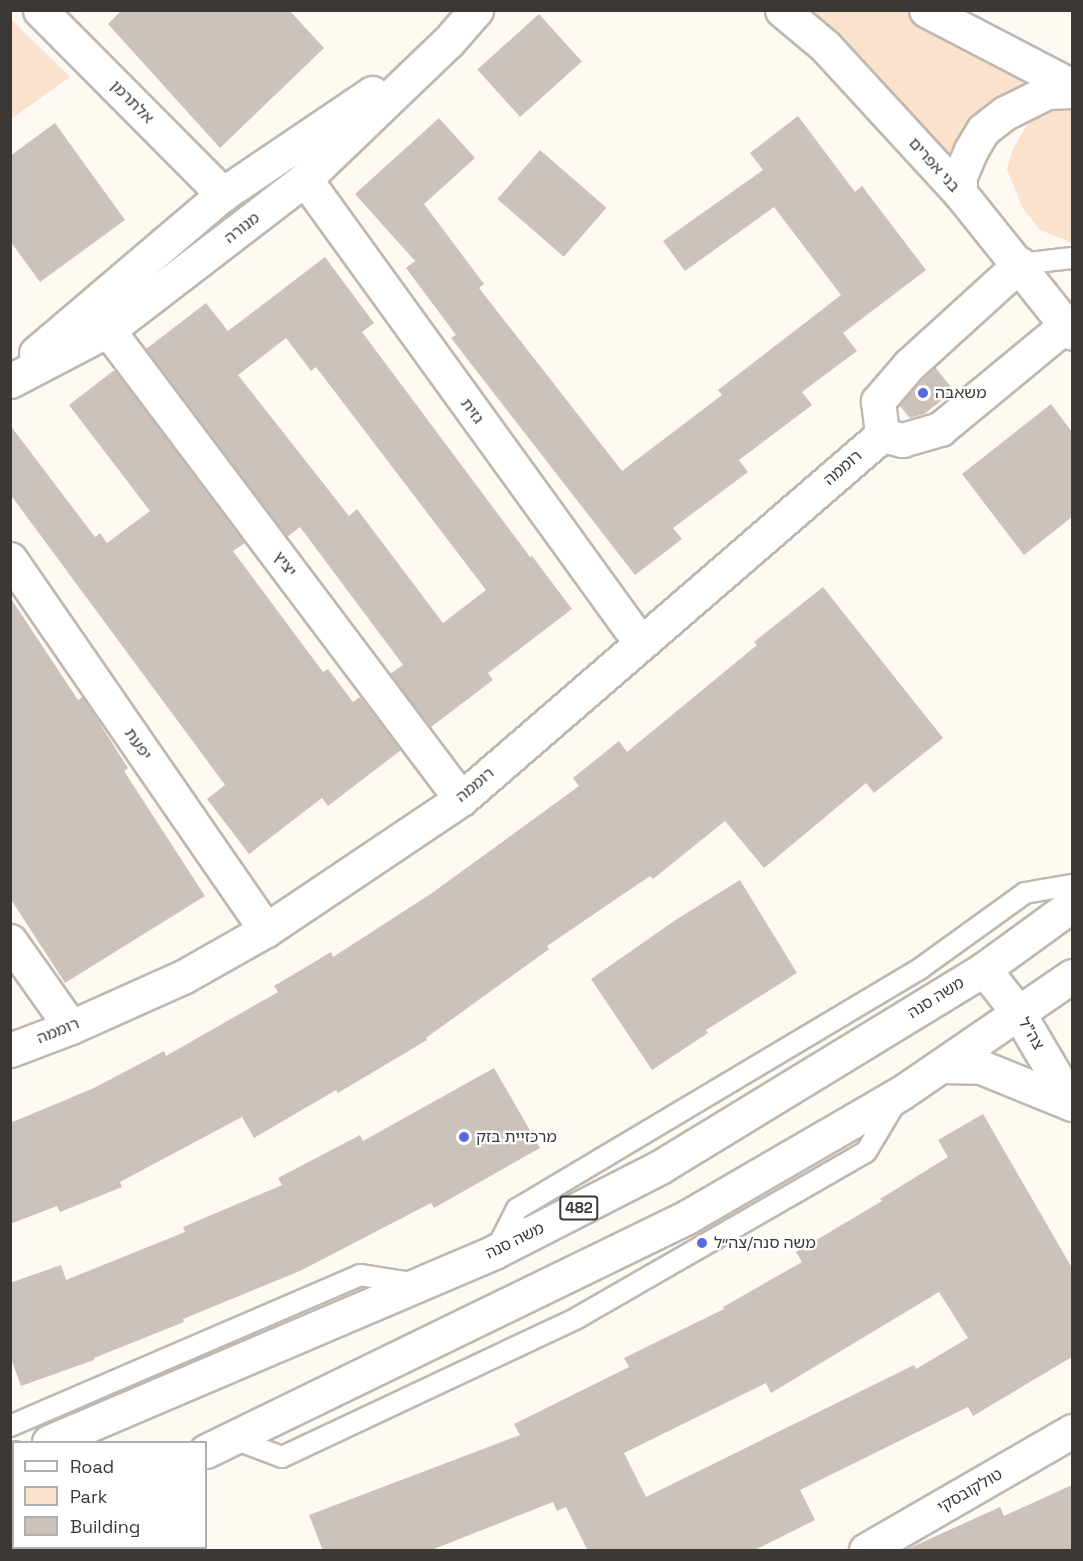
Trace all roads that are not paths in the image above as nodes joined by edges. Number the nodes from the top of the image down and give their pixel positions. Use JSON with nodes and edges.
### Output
{"nodes":[{"id":1,"x":40,"y":10,"type":"edge"},
{"id":2,"x":476,"y":10,"type":"edge"},
{"id":3,"x":782,"y":10,"type":"edge"},
{"id":4,"x":927,"y":10,"type":"edge"},
{"id":5,"x":448,"y":42,"type":"junction"},
{"id":6,"x":1072,"y":86,"type":"edge"},
{"id":7,"x":1072,"y":90,"type":"edge"},
{"id":8,"x":305,"y":180,"type":"junction"},
{"id":9,"x":960,"y":193,"type":"junction"},
{"id":10,"x":223,"y":194,"type":"junction"},
{"id":11,"x":1072,"y":258,"type":"edge"},
{"id":12,"x":1020,"y":264,"type":"junction"},
{"id":13,"x":1070,"y":326,"type":"edge"},
{"id":14,"x":108,"y":330,"type":"junction"},
{"id":15,"x":10,"y":375,"type":"edge"},
{"id":16,"x":10,"y":381,"type":"edge"},
{"id":17,"x":882,"y":435,"type":"junction"},
{"id":18,"x":10,"y":559,"type":"edge"},
{"id":19,"x":640,"y":642,"type":"junction"},
{"id":20,"x":461,"y":798,"type":"junction"},
{"id":21,"x":1072,"y":885,"type":"edge"},
{"id":22,"x":1072,"y":905,"type":"edge"},
{"id":23,"x":266,"y":930,"type":"junction"},
{"id":24,"x":10,"y":940,"type":"edge"},
{"id":25,"x":984,"y":969,"type":"junction"},
{"id":26,"x":1072,"y":976,"type":"edge"},
{"id":27,"x":1019,"y":1014,"type":"junction"},
{"id":28,"x":71,"y":1027,"type":"junction"},
{"id":29,"x":10,"y":1050,"type":"edge"},
{"id":30,"x":942,"y":1066,"type":"junction"},
{"id":31,"x":902,"y":1092,"type":"junction"},
{"id":32,"x":1072,"y":1104,"type":"edge"},
{"id":33,"x":494,"y":1252,"type":"junction"},
{"id":34,"x":421,"y":1284,"type":"junction"},
{"id":35,"x":10,"y":1426,"type":"edge"},
{"id":36,"x":1072,"y":1431,"type":"edge"},
{"id":37,"x":54,"y":1441,"type":"edge"},
{"id":38,"x":220,"y":1445,"type":"edge"},
{"id":39,"x":879,"y":1548,"type":"edge"}],
"edges":[{"from":1,"to":10,"type":"street","name":"אלתרמן"},
{"from":2,"to":5,"type":"street","name":"מנורה"},
{"from":3,"to":9,"type":"street","name":"בני אפרים"},
{"from":4,"to":6,"type":"street"},
{"from":5,"to":8,"type":"street","name":"מנורה"},
{"from":5,"to":10,"type":"street","name":"מנורה"},
{"from":7,"to":9,"type":"street"},
{"from":8,"to":14,"type":"street","name":"מנורה"},
{"from":8,"to":19,"type":"street","name":"גזית"},
{"from":9,"to":12,"type":"street","name":"בני אפרים"},
{"from":10,"to":15,"type":"street","name":"מנורה"},
{"from":11,"to":12,"type":"lane"},
{"from":12,"to":13,"type":"street","name":"בני אפרים"},
{"from":12,"to":17,"type":"street"},
{"from":13,"to":17,"type":"street"},
{"from":14,"to":16,"type":"street","name":"מנורה"},
{"from":14,"to":20,"type":"street","name":"יציץ"},
{"from":17,"to":19,"type":"street","name":"רוממה"},
{"from":18,"to":23,"type":"street","name":"יפעת"},
{"from":19,"to":20,"type":"street","name":"רוממה"},
{"from":20,"to":23,"type":"street","name":"רוממה"},
{"from":21,"to":33,"type":"lane"},
{"from":22,"to":25,"type":"street","name":"משה סנה","number":"482"},
{"from":23,"to":28,"type":"street","name":"רוממה"},
{"from":24,"to":28,"type":"street"},
{"from":25,"to":27,"type":"street","name":"צה\"ל"},
{"from":25,"to":33,"type":"street","name":"משה סנה","number":"482"},
{"from":26,"to":27,"type":"street"},
{"from":27,"to":30,"type":"street"},
{"from":27,"to":32,"type":"street","name":"צה\"ל"},
{"from":28,"to":29,"type":"street","name":"רוממה"},
{"from":30,"to":31,"type":"street"},
{"from":30,"to":32,"type":"street"},
{"from":31,"to":38,"type":"street"},
{"from":31,"to":38,"type":"lane"},
{"from":33,"to":34,"type":"street","name":"משה סנה","number":"482"},
{"from":34,"to":35,"type":"lane"},
{"from":34,"to":37,"type":"street","name":"משה סנה","number":"482"},
{"from":36,"to":39,"type":"street","name":"טולקובסקי"}]}
